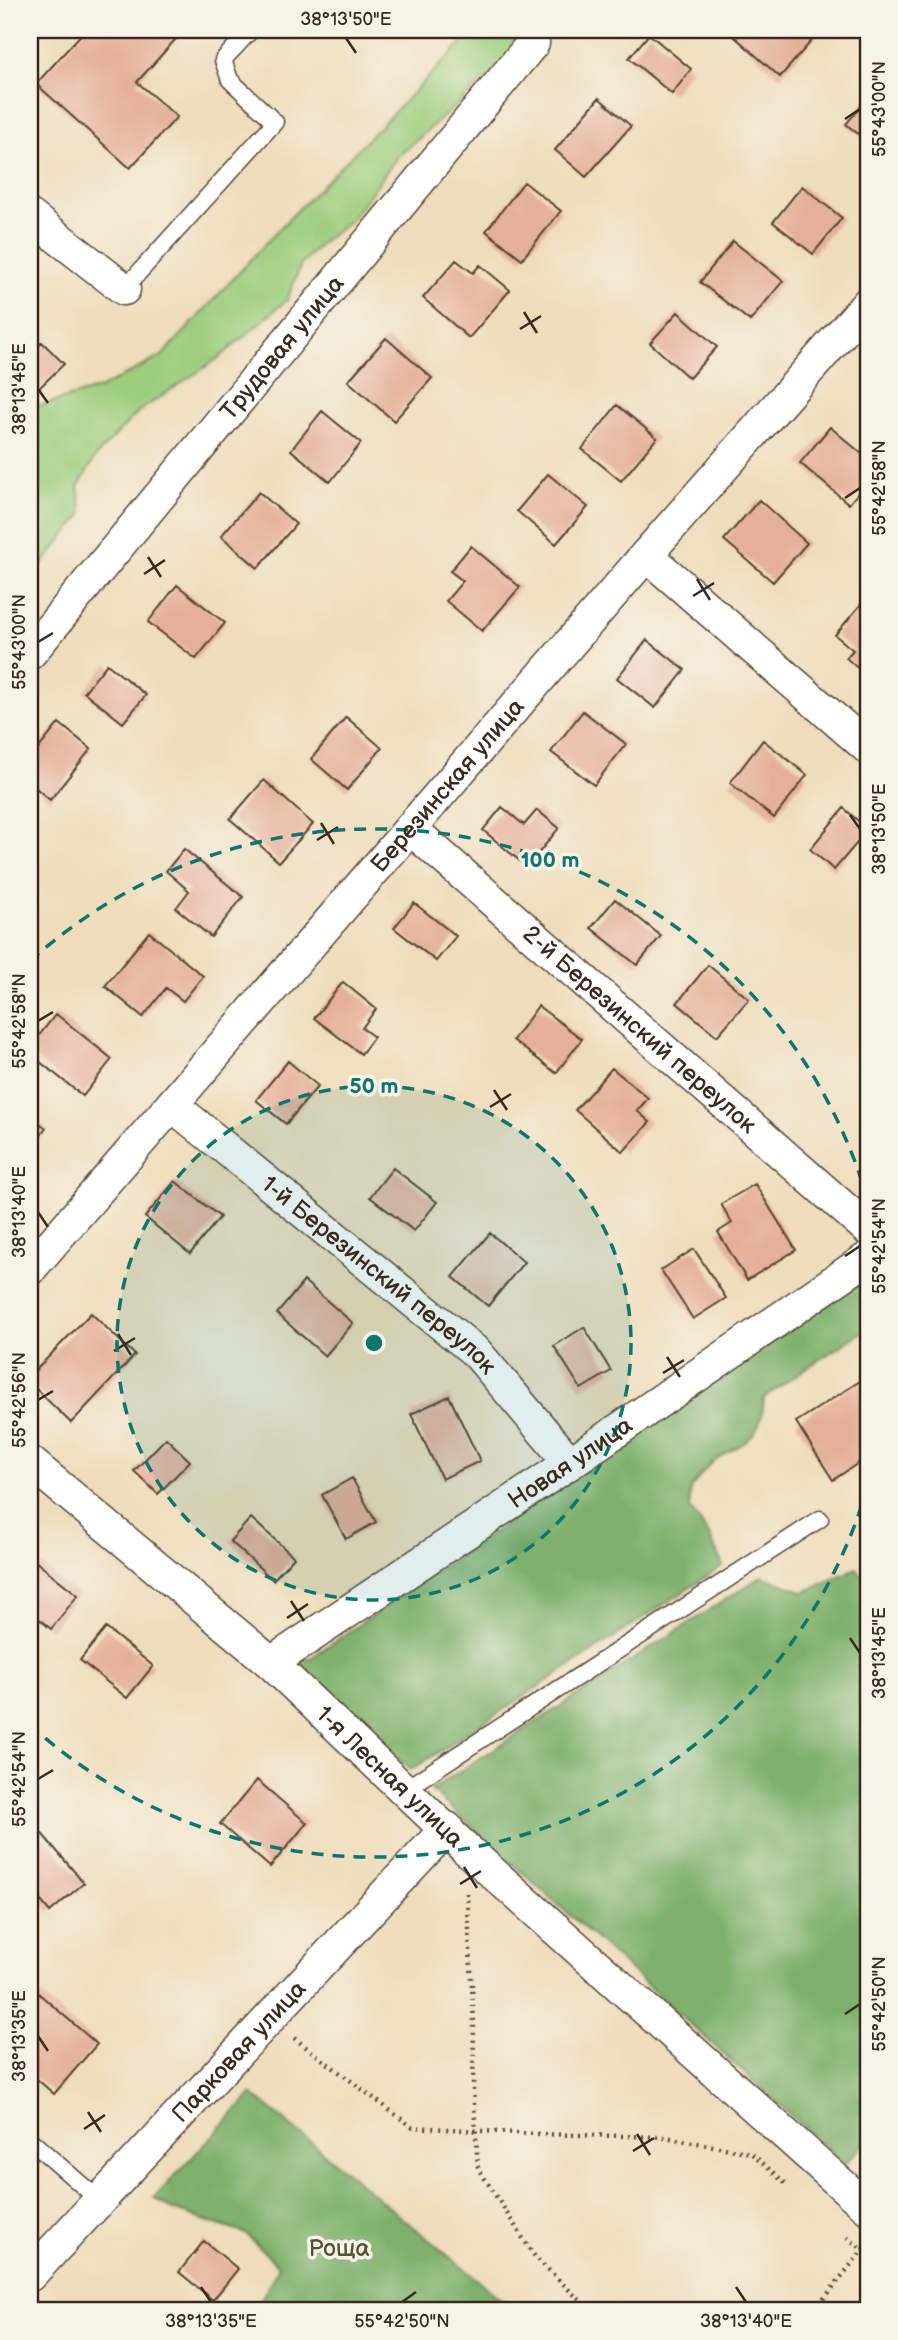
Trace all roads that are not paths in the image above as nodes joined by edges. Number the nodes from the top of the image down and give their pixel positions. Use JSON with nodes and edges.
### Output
{"nodes":[{"id":1,"x":251,"y":30,"type":"edge"},
{"id":2,"x":533,"y":43,"type":"dead end"},
{"id":3,"x":30,"y":216,"type":"edge"},
{"id":4,"x":124,"y":289,"type":"joint"},
{"id":5,"x":868,"y":303,"type":"edge"},
{"id":6,"x":646,"y":555,"type":"junction"},
{"id":7,"x":30,"y":653,"type":"edge"},
{"id":8,"x":868,"y":748,"type":"edge"},
{"id":9,"x":411,"y":829,"type":"junction"},
{"id":10,"x":172,"y":1105,"type":"junction"},
{"id":11,"x":868,"y":1229,"type":"edge"},
{"id":12,"x":868,"y":1258,"type":"edge"},
{"id":13,"x":30,"y":1269,"type":"edge"},
{"id":14,"x":30,"y":1462,"type":"edge"},
{"id":15,"x":570,"y":1463,"type":"junction"},
{"id":16,"x":820,"y":1519,"type":"dead end"},
{"id":17,"x":271,"y":1663,"type":"junction"},
{"id":18,"x":405,"y":1788,"type":"junction"},
{"id":19,"x":456,"y":1838,"type":"junction"},
{"id":20,"x":30,"y":2140,"type":"edge"},
{"id":21,"x":99,"y":2200,"type":"junction"},
{"id":22,"x":868,"y":2208,"type":"edge"},
{"id":23,"x":30,"y":2275,"type":"edge"}],
"edges":[{"from":1,"to":4,"type":"lane"},
{"from":2,"to":7,"type":"street","name":"Трудовая улица"},
{"from":3,"to":4,"type":"street"},
{"from":5,"to":6,"type":"street","name":"Березинская улица"},
{"from":6,"to":8,"type":"street"},
{"from":6,"to":9,"type":"street","name":"Березинская улица"},
{"from":9,"to":10,"type":"street","name":"Березинская улица"},
{"from":9,"to":11,"type":"street","name":"2-й Березинский переулок"},
{"from":10,"to":13,"type":"street","name":"Березинская улица"},
{"from":10,"to":15,"type":"street","name":"1-й Березинский переулок"},
{"from":12,"to":15,"type":"street","name":"Новая улица"},
{"from":14,"to":17,"type":"street","name":"1-я Лесная улица"},
{"from":15,"to":17,"type":"street","name":"Новая улица"},
{"from":16,"to":18,"type":"lane"},
{"from":17,"to":18,"type":"street","name":"1-я Лесная улица"},
{"from":18,"to":19,"type":"street","name":"1-я Лесная улица"},
{"from":19,"to":21,"type":"street","name":"Парковая улица"},
{"from":19,"to":22,"type":"street","name":"1-я Лесная улица"},
{"from":20,"to":21,"type":"lane"},
{"from":21,"to":23,"type":"street","name":"Парковая улица"}]}
